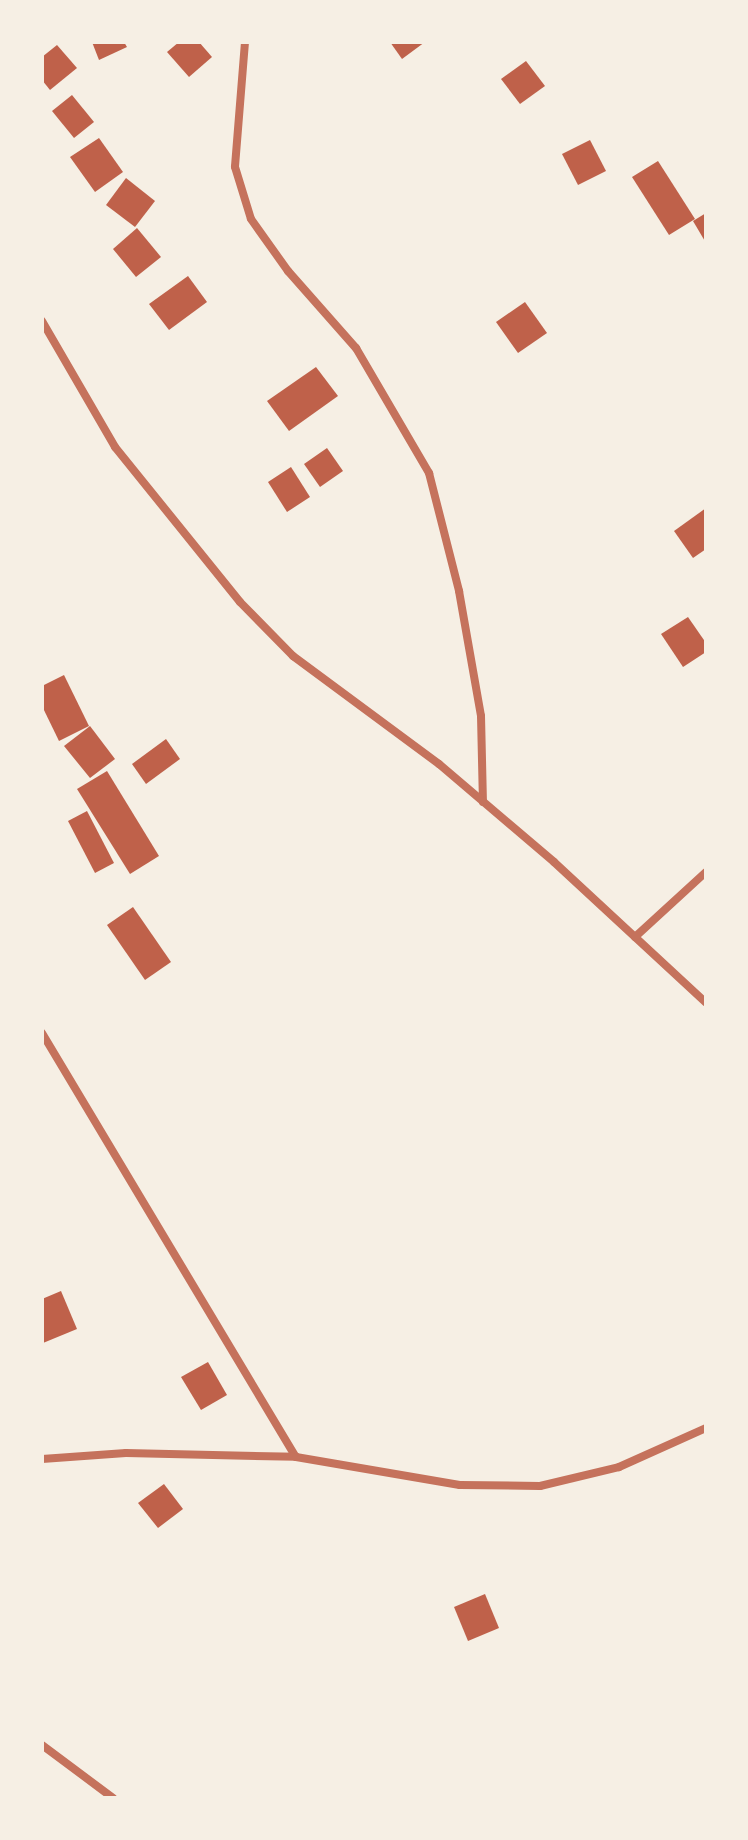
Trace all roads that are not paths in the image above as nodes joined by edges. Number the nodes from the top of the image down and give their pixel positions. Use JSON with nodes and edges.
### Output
{"nodes":[{"id":1,"x":245,"y":42,"type":"edge"},
{"id":2,"x":42,"y":321,"type":"edge"},
{"id":3,"x":483,"y":802,"type":"junction"},
{"id":4,"x":706,"y":872,"type":"edge"},
{"id":5,"x":635,"y":937,"type":"junction"},
{"id":6,"x":706,"y":1003,"type":"edge"},
{"id":7,"x":42,"y":1033,"type":"edge"},
{"id":8,"x":706,"y":1428,"type":"edge"},
{"id":9,"x":296,"y":1457,"type":"junction"},
{"id":10,"x":42,"y":1459,"type":"edge"},
{"id":11,"x":42,"y":1745,"type":"edge"},
{"id":12,"x":113,"y":1798,"type":"edge"}],
"edges":[{"from":1,"to":3,"type":"street"},
{"from":2,"to":3,"type":"street"},
{"from":3,"to":5,"type":"street"},
{"from":4,"to":5,"type":"street"},
{"from":5,"to":6,"type":"street"},
{"from":7,"to":9,"type":"street"},
{"from":8,"to":9,"type":"street"},
{"from":9,"to":10,"type":"street"},
{"from":11,"to":12,"type":"street"}]}
